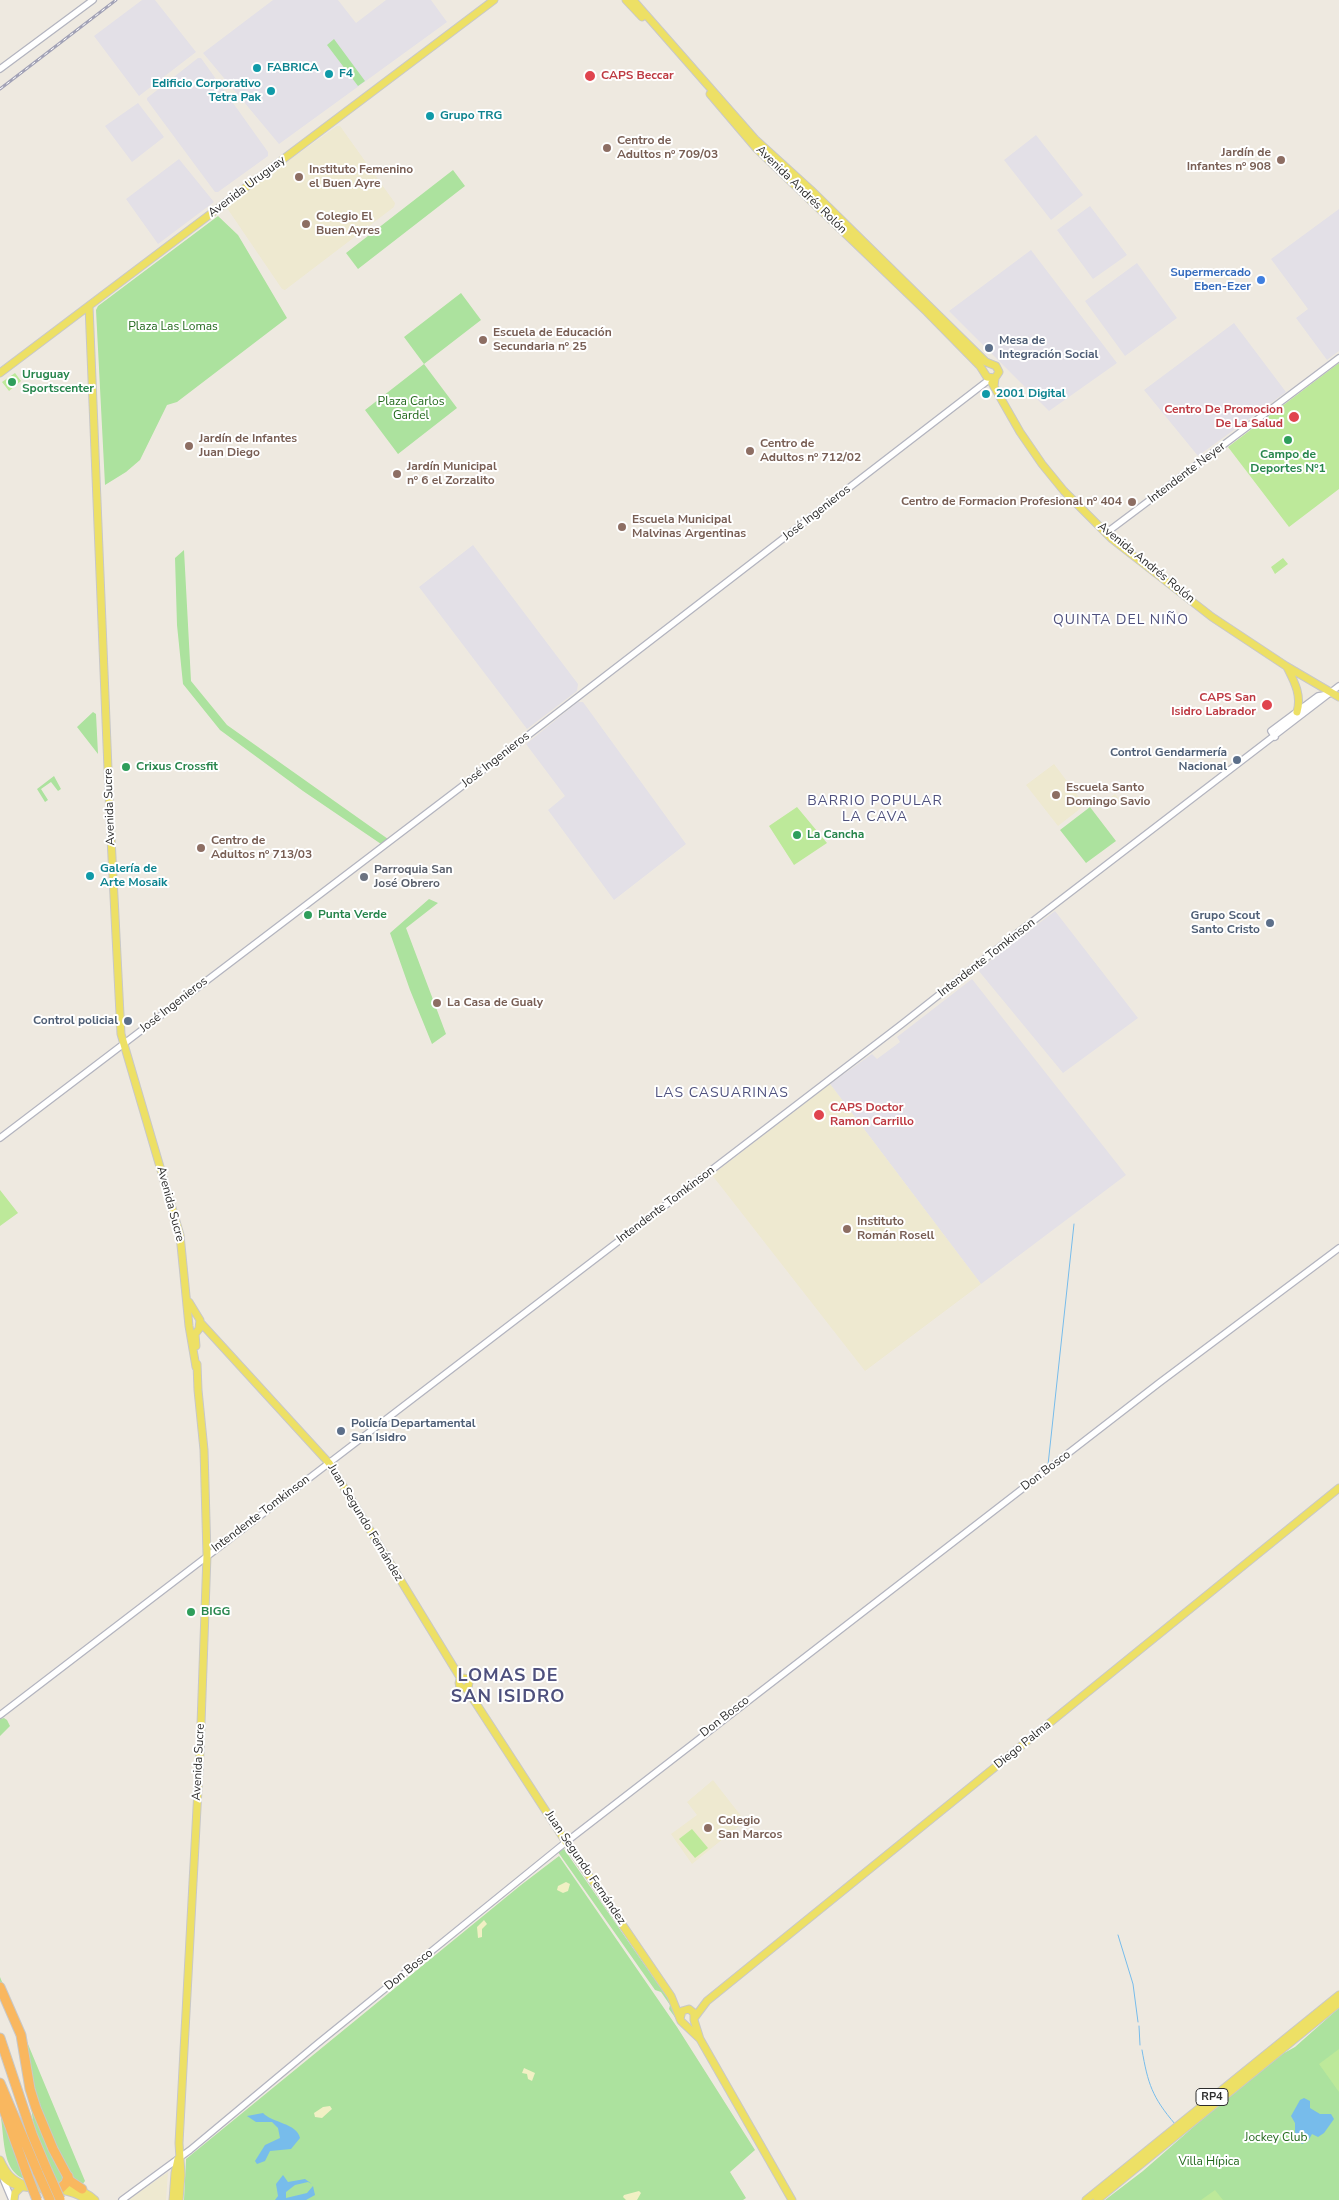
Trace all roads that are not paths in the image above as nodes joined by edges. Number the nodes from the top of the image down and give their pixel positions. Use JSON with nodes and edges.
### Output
{"nodes":[{"id":1,"x":93,"y":0,"type":"edge"},
{"id":2,"x":494,"y":0,"type":"edge"},
{"id":3,"x":626,"y":0,"type":"edge"},
{"id":4,"x":633,"y":0,"type":"edge"},
{"id":5,"x":0,"y":69,"type":"edge"},
{"id":6,"x":89,"y":306,"type":"junction"},
{"id":7,"x":1339,"y":358,"type":"edge"},
{"id":8,"x":990,"y":365,"type":"junction"},
{"id":9,"x":985,"y":372,"type":"junction"},
{"id":10,"x":0,"y":373,"type":"edge"},
{"id":11,"x":992,"y":381,"type":"junction"},
{"id":12,"x":1106,"y":533,"type":"junction"},
{"id":13,"x":1286,"y":666,"type":"junction"},
{"id":14,"x":1339,"y":686,"type":"edge"},
{"id":15,"x":1331,"y":693,"type":"junction"},
{"id":16,"x":1339,"y":697,"type":"edge"},
{"id":17,"x":1297,"y":712,"type":"junction"},
{"id":18,"x":1273,"y":734,"type":"junction"},
{"id":19,"x":123,"y":1045,"type":"junction"},
{"id":20,"x":0,"y":1138,"type":"edge"},
{"id":21,"x":1339,"y":1248,"type":"edge"},
{"id":22,"x":187,"y":1298,"type":"junction"},
{"id":23,"x":198,"y":1319,"type":"junction"},
{"id":24,"x":189,"y":1324,"type":"junction"},
{"id":25,"x":197,"y":1332,"type":"junction"},
{"id":26,"x":212,"y":1335,"type":"junction"},
{"id":27,"x":196,"y":1367,"type":"junction"},
{"id":28,"x":329,"y":1463,"type":"junction"},
{"id":29,"x":1339,"y":1488,"type":"edge"},
{"id":30,"x":207,"y":1555,"type":"junction"},
{"id":31,"x":0,"y":1715,"type":"edge"},
{"id":32,"x":566,"y":1842,"type":"junction"},
{"id":33,"x":0,"y":1987,"type":"edge"},
{"id":34,"x":1339,"y":1994,"type":"edge"},
{"id":35,"x":672,"y":1998,"type":"junction"},
{"id":36,"x":707,"y":2002,"type":"junction"},
{"id":37,"x":1339,"y":2002,"type":"edge"},
{"id":38,"x":688,"y":2009,"type":"junction"},
{"id":39,"x":694,"y":2019,"type":"junction"},
{"id":40,"x":681,"y":2021,"type":"junction"},
{"id":41,"x":0,"y":2038,"type":"edge"},
{"id":42,"x":700,"y":2039,"type":"junction"},
{"id":43,"x":0,"y":2083,"type":"edge"},
{"id":44,"x":0,"y":2099,"type":"edge"},
{"id":45,"x":179,"y":2156,"type":"junction"},
{"id":46,"x":0,"y":2160,"type":"edge"},
{"id":47,"x":43,"y":2171,"type":"junction"},
{"id":48,"x":0,"y":2172,"type":"edge"},
{"id":49,"x":68,"y":2176,"type":"junction"},
{"id":50,"x":4,"y":2181,"type":"junction"},
{"id":51,"x":25,"y":2185,"type":"junction"},
{"id":52,"x":17,"y":2189,"type":"junction"},
{"id":53,"x":82,"y":2190,"type":"junction"},
{"id":54,"x":60,"y":2194,"type":"edge"},
{"id":55,"x":13,"y":2200,"type":"edge"},
{"id":56,"x":37,"y":2200,"type":"edge"},
{"id":57,"x":50,"y":2200,"type":"edge"},
{"id":58,"x":86,"y":2200,"type":"edge"},
{"id":59,"x":95,"y":2200,"type":"edge"},
{"id":60,"x":122,"y":2200,"type":"edge"},
{"id":61,"x":173,"y":2200,"type":"edge"},
{"id":62,"x":179,"y":2200,"type":"edge"},
{"id":63,"x":792,"y":2200,"type":"edge"},
{"id":64,"x":1086,"y":2200,"type":"edge"},
{"id":65,"x":1097,"y":2200,"type":"edge"}],
"edges":[{"from":1,"to":5,"type":"street"},
{"from":2,"to":6,"type":"main road","name":"Avenida Uruguay"},
{"from":3,"to":9,"type":"main road","name":"Avenida Andrés Rolón"},
{"from":4,"to":8,"type":"main road","name":"Avenida Andrés Rolón"},
{"from":6,"to":10,"type":"main road","name":"Avenida Uruguay"},
{"from":6,"to":19,"type":"main road","name":"Avenida Sucre"},
{"from":7,"to":12,"type":"street","name":"Intendente Neyer"},
{"from":8,"to":9,"type":"main road"},
{"from":8,"to":11,"type":"main road","name":"Avenida Andrés Rolón"},
{"from":9,"to":11,"type":"main road","name":"Avenida Andrés Rolón"},
{"from":11,"to":12,"type":"main road","name":"Avenida Andrés Rolón"},
{"from":11,"to":19,"type":"street","name":"José Ingenieros"},
{"from":12,"to":13,"type":"main road","name":"Avenida Andrés Rolón"},
{"from":13,"to":15,"type":"main road","name":"Avenida Andrés Rolón"},
{"from":13,"to":17,"type":"main road"},
{"from":14,"to":15,"type":"street","name":"Intendente Tomkinson"},
{"from":15,"to":16,"type":"main road","name":"Avenida Andrés Rolón"},
{"from":15,"to":17,"type":"street","name":"Intendente Tomkinson"},
{"from":15,"to":18,"type":"street","name":"Intendente Tomkinson"},
{"from":17,"to":18,"type":"street","name":"Intendente Tomkinson"},
{"from":18,"to":28,"type":"street","name":"Intendente Tomkinson"},
{"from":19,"to":20,"type":"street","name":"José Ingenieros"},
{"from":19,"to":22,"type":"main road","name":"Avenida Sucre"},
{"from":21,"to":32,"type":"street","name":"Don Bosco"},
{"from":22,"to":23,"type":"main road","name":"Avenida Sucre"},
{"from":22,"to":24,"type":"main road","name":"Avenida Sucre"},
{"from":23,"to":24,"type":"main road"},
{"from":23,"to":25,"type":"main road","name":"Avenida Sucre"},
{"from":23,"to":26,"type":"main road","name":"Juan Segundo Fernández"},
{"from":24,"to":25,"type":"main road"},
{"from":24,"to":27,"type":"main road","name":"Avenida Sucre"},
{"from":25,"to":26,"type":"main road"},
{"from":25,"to":27,"type":"main road","name":"Avenida Sucre"},
{"from":26,"to":28,"type":"main road","name":"Juan Segundo Fernández"},
{"from":27,"to":30,"type":"main road","name":"Avenida Sucre"},
{"from":28,"to":30,"type":"street","name":"Intendente Tomkinson"},
{"from":28,"to":32,"type":"main road","name":"Juan Segundo Fernández"},
{"from":29,"to":36,"type":"main road","name":"Diego Palma"},
{"from":30,"to":31,"type":"street","name":"Intendente Tomkinson"},
{"from":30,"to":45,"type":"main road","name":"Avenida Sucre"},
{"from":32,"to":35,"type":"main road","name":"Juan Segundo Fernández"},
{"from":32,"to":45,"type":"street","name":"Don Bosco"},
{"from":33,"to":49,"type":"highway"},
{"from":34,"to":64,"type":"main road","number":"RP4"},
{"from":35,"to":38,"type":"main road","name":"Juan Segundo Fernández"},
{"from":35,"to":40,"type":"main road","name":"Juan Segundo Fernández"},
{"from":36,"to":38,"type":"main road","name":"Diego Palma"},
{"from":36,"to":39,"type":"main road","name":"Diego Palma"},
{"from":37,"to":65,"type":"main road","number":"RP4"},
{"from":38,"to":39,"type":"main road"},
{"from":38,"to":40,"type":"main road"},
{"from":39,"to":40,"type":"main road"},
{"from":39,"to":42,"type":"main road","name":"Juan Segundo Fernández"},
{"from":40,"to":42,"type":"main road","name":"Juan Segundo Fernández"},
{"from":41,"to":47,"type":"highway"},
{"from":42,"to":63,"type":"main road","name":"Juan Segundo Fernández"},
{"from":43,"to":47,"type":"highway"},
{"from":44,"to":56,"type":"highway","bridge":true},
{"from":45,"to":60,"type":"street","name":"Don Bosco"},
{"from":45,"to":61,"type":"main road","name":"Avenida Sucre"},
{"from":45,"to":62,"type":"main road","name":"Avenida Sucre"},
{"from":46,"to":51,"type":"main road"},
{"from":47,"to":54,"type":"highway","bridge":true},
{"from":47,"to":57,"type":"highway","bridge":true},
{"from":48,"to":50,"type":"main road"},
{"from":49,"to":53,"type":"highway"},
{"from":49,"to":54,"type":"highway"},
{"from":50,"to":52,"type":"main road"},
{"from":50,"to":55,"type":"street"},
{"from":51,"to":52,"type":"main road"},
{"from":51,"to":54,"type":"main road"},
{"from":52,"to":54,"type":"main road"},
{"from":52,"to":55,"type":"main road"},
{"from":53,"to":54,"type":"main road"},
{"from":53,"to":59,"type":"main road"},
{"from":54,"to":58,"type":"main road"}]}
